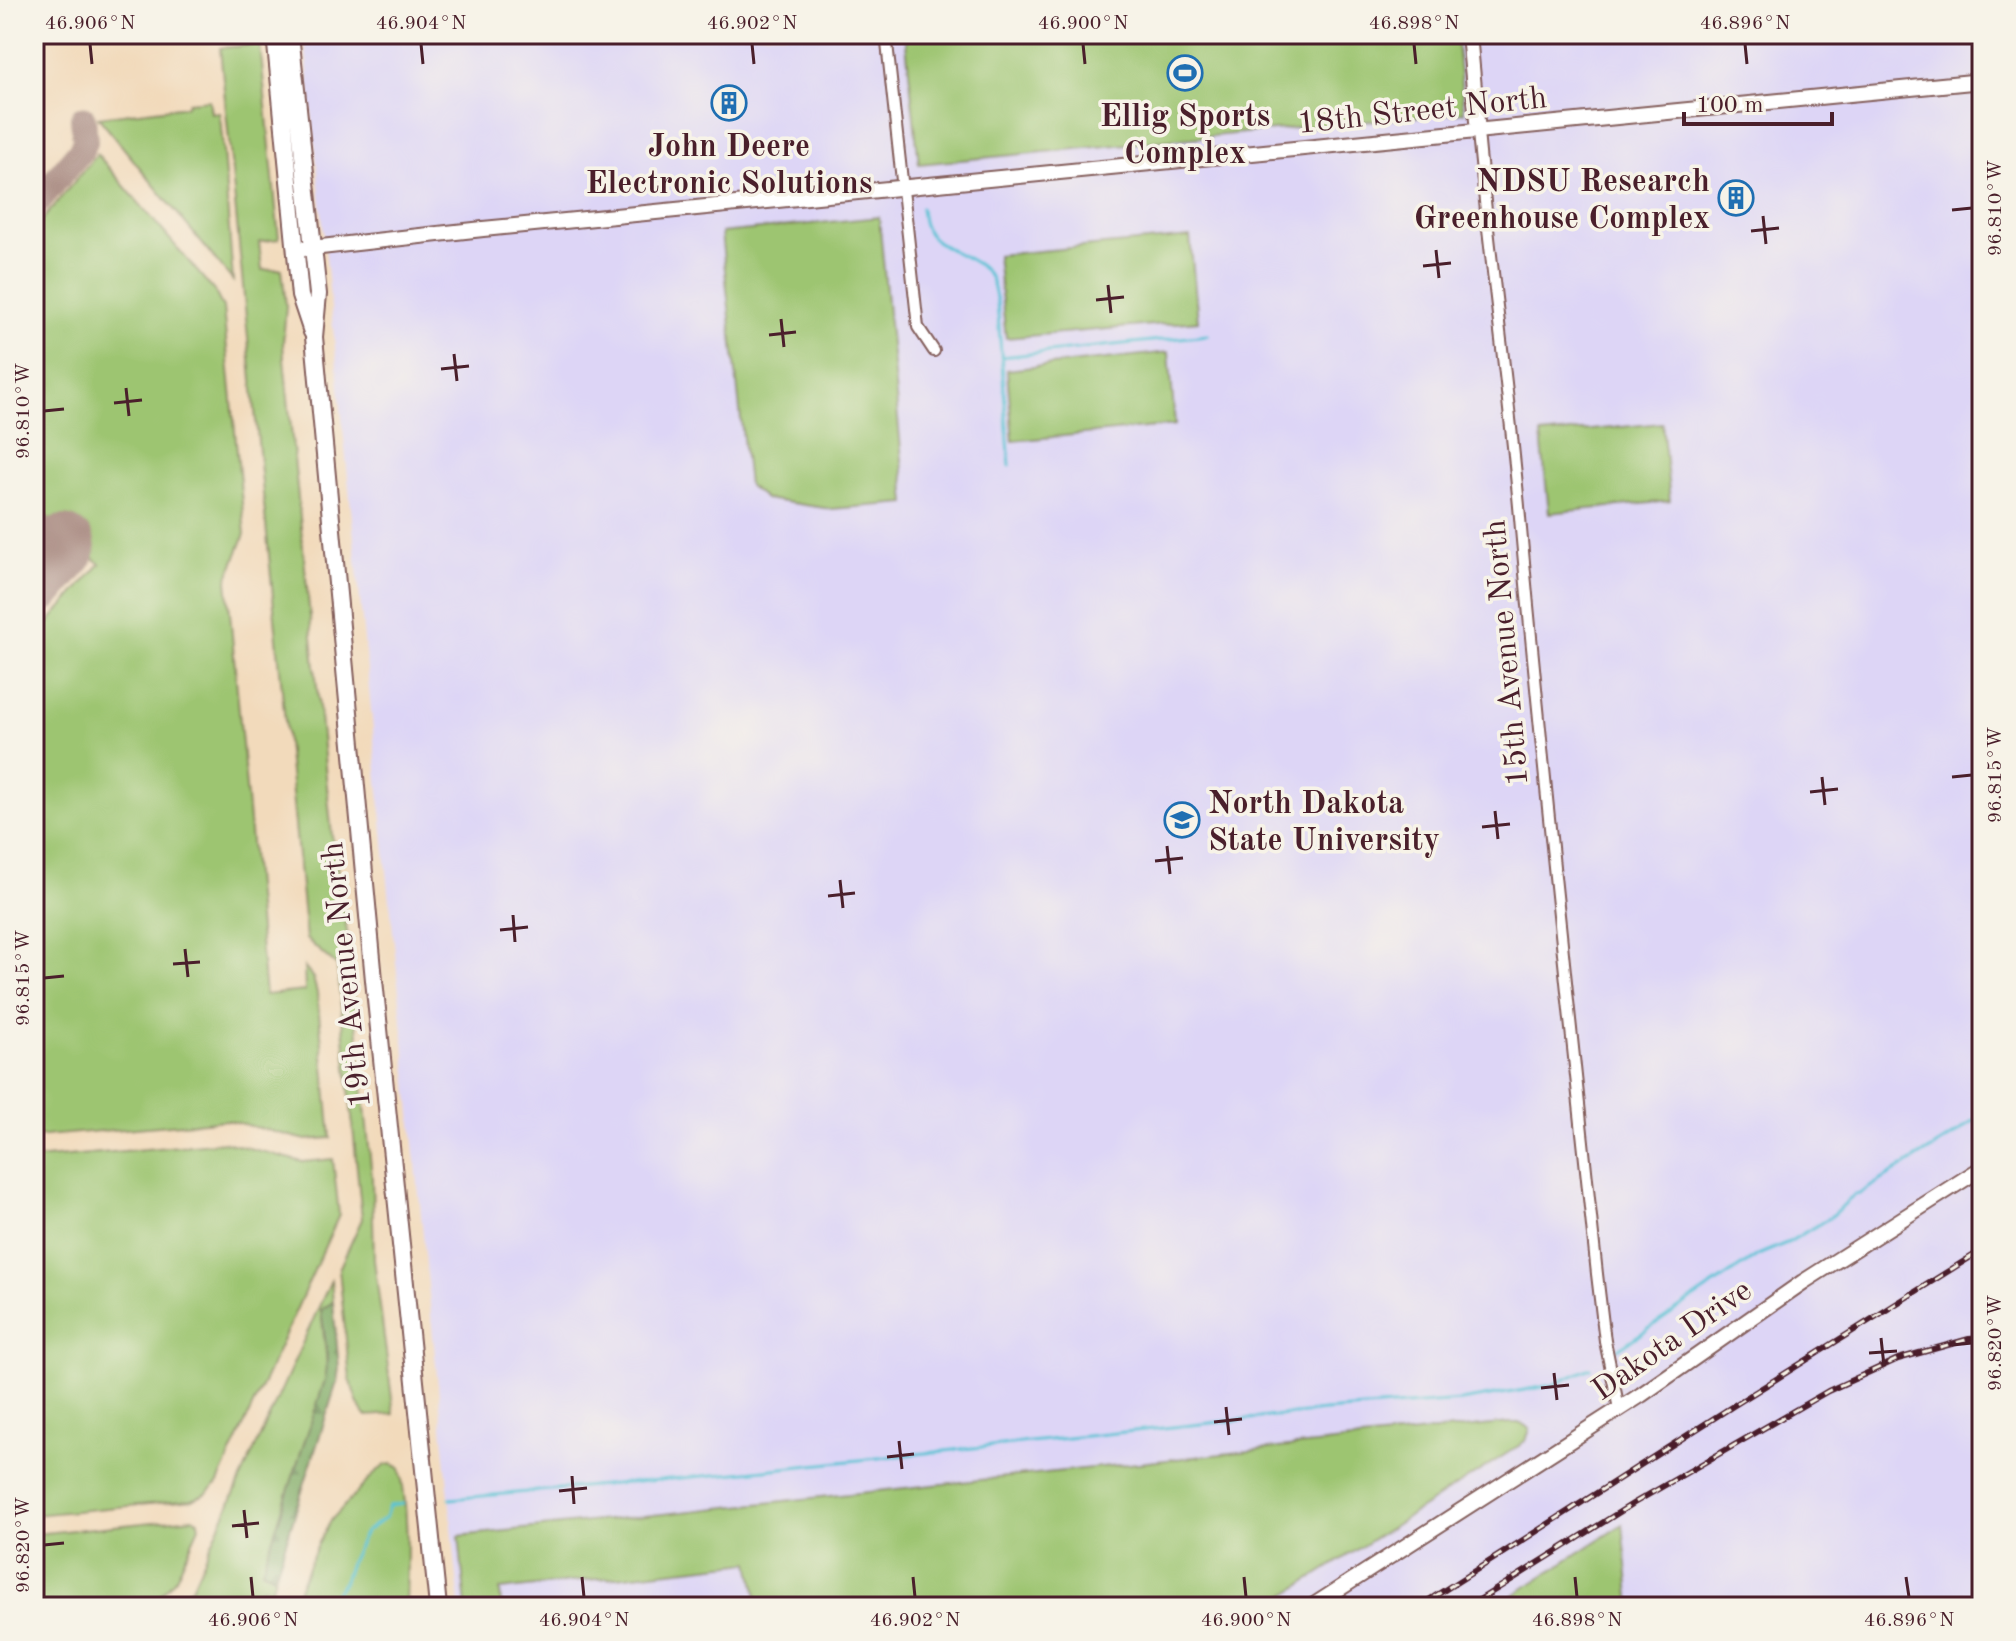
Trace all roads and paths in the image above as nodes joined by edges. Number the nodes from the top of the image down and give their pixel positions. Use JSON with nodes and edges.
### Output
{"nodes":[{"id":1,"x":275,"y":34,"type":"edge"},
{"id":2,"x":290,"y":34,"type":"edge"},
{"id":3,"x":886,"y":34,"type":"edge"},
{"id":4,"x":1469,"y":34,"type":"edge"},
{"id":5,"x":1982,"y":81,"type":"edge"},
{"id":6,"x":1478,"y":132,"type":"junction"},
{"id":7,"x":902,"y":189,"type":"junction"},
{"id":8,"x":304,"y":249,"type":"junction"},
{"id":9,"x":934,"y":351,"type":"dead end"},
{"id":10,"x":1982,"y":1168,"type":"edge"},
{"id":11,"x":1619,"y":1409,"type":"junction"},
{"id":12,"x":438,"y":1607,"type":"edge"},
{"id":13,"x":1311,"y":1607,"type":"edge"}],
"edges":[{"from":1,"to":8,"type":"main road","name":"19th Avenue North"},
{"from":2,"to":8,"type":"main road","name":"19th Avenue North"},
{"from":3,"to":7,"type":"street"},
{"from":4,"to":6,"type":"street","name":"15th Avenue North"},
{"from":5,"to":6,"type":"street","name":"18th Street North"},
{"from":6,"to":7,"type":"street","name":"18th Street North"},
{"from":6,"to":11,"type":"street","name":"15th Avenue North"},
{"from":7,"to":8,"type":"street","name":"18th Street North"},
{"from":7,"to":9,"type":"street"},
{"from":8,"to":12,"type":"main road","name":"19th Avenue North"},
{"from":10,"to":11,"type":"street","name":"Dakota Drive"},
{"from":11,"to":13,"type":"street","name":"Dakota Drive"}]}
